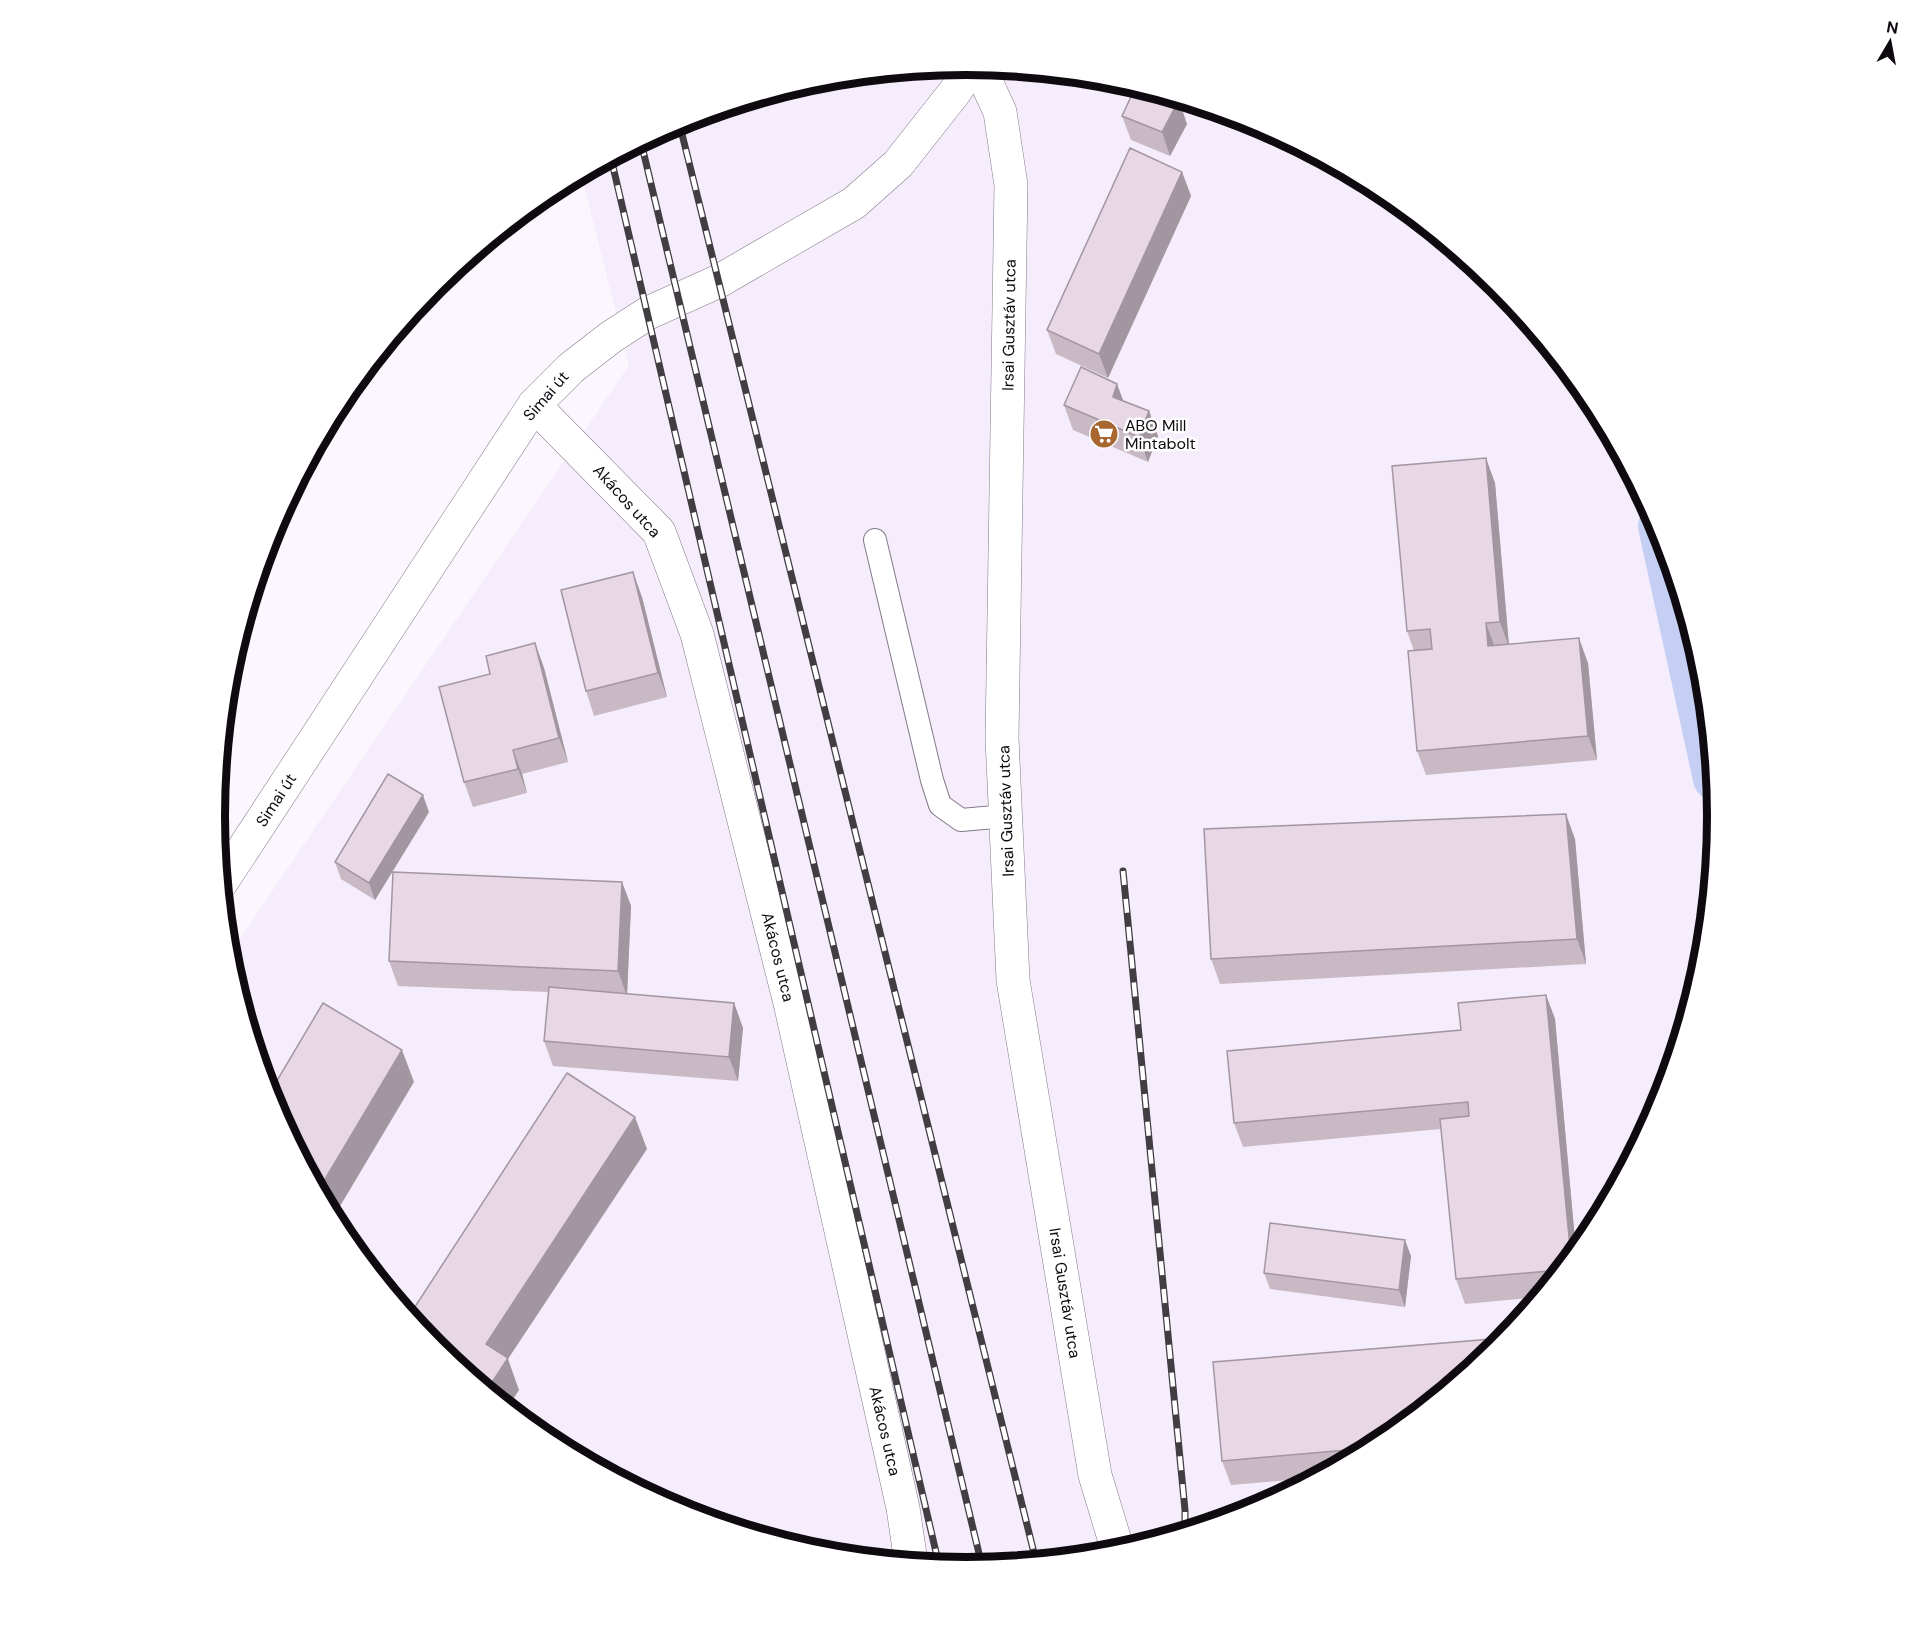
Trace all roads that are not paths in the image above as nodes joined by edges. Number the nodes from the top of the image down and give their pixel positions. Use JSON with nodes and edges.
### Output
{"nodes":[{"id":1,"x":966,"y":75,"type":"edge"},
{"id":2,"x":983,"y":76,"type":"edge"},
{"id":3,"x":534,"y":405,"type":"junction"},
{"id":4,"x":875,"y":540,"type":"dead end"},
{"id":5,"x":1006,"y":816,"type":"junction"},
{"id":6,"x":228,"y":873,"type":"edge"},
{"id":7,"x":1115,"y":1542,"type":"edge"},
{"id":8,"x":910,"y":1554,"type":"edge"}],
"edges":[{"from":1,"to":3,"type":"street","name":"Simai út"},
{"from":2,"to":5,"type":"street","name":"Irsai Gusztáv utca"},
{"from":3,"to":6,"type":"street","name":"Simai út"},
{"from":3,"to":8,"type":"street","name":"Akácos utca"},
{"from":4,"to":5,"type":"lane"},
{"from":5,"to":7,"type":"street","name":"Irsai Gusztáv utca"}]}
